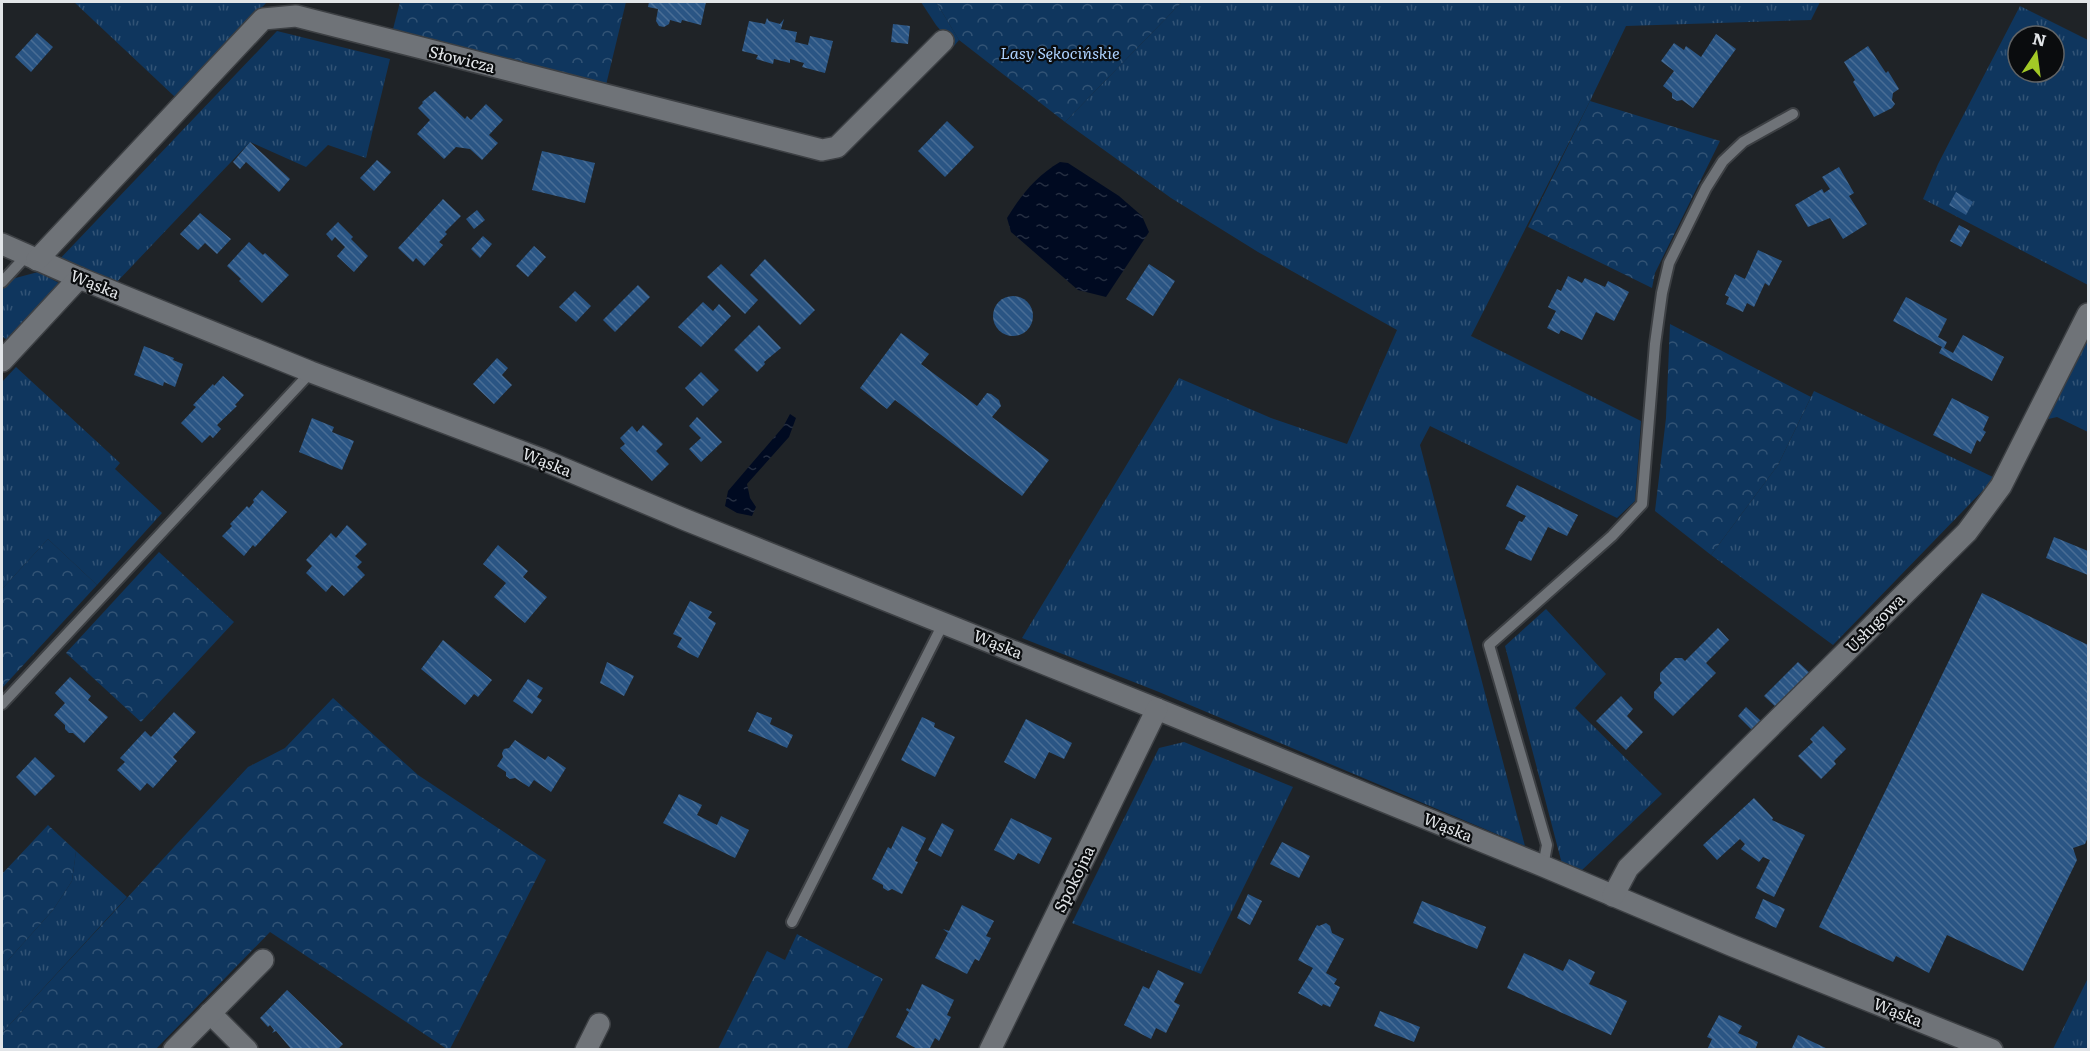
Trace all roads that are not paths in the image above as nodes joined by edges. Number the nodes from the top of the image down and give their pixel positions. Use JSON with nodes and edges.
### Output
{"nodes":[{"id":1,"x":942,"y":41,"type":"dead end"},
{"id":2,"x":1793,"y":114,"type":"dead end"},
{"id":3,"x":2,"y":244,"type":"edge"},
{"id":4,"x":32,"y":258,"type":"junction"},
{"id":5,"x":79,"y":278,"type":"junction"},
{"id":6,"x":2,"y":282,"type":"edge"},
{"id":7,"x":2088,"y":314,"type":"edge"},
{"id":8,"x":2,"y":361,"type":"edge"},
{"id":9,"x":310,"y":372,"type":"junction"},
{"id":10,"x":944,"y":622,"type":"junction"},
{"id":11,"x":2,"y":704,"type":"edge"},
{"id":12,"x":1157,"y":709,"type":"junction"},
{"id":13,"x":1543,"y":866,"type":"junction"},
{"id":14,"x":1613,"y":896,"type":"junction"},
{"id":15,"x":792,"y":922,"type":"dead end"},
{"id":16,"x":263,"y":960,"type":"dead end"},
{"id":17,"x":210,"y":1013,"type":"junction"},
{"id":18,"x":599,"y":1024,"type":"dead end"},
{"id":19,"x":1959,"y":1043,"type":"edge"},
{"id":20,"x":174,"y":1050,"type":"edge"},
{"id":21,"x":247,"y":1050,"type":"edge"},
{"id":22,"x":586,"y":1050,"type":"edge"},
{"id":23,"x":990,"y":1050,"type":"edge"},
{"id":24,"x":1992,"y":1050,"type":"edge"}],
"edges":[{"from":1,"to":4,"type":"street","name":"Słowicza"},
{"from":2,"to":13,"type":"lane"},
{"from":3,"to":4,"type":"street","name":"Wąska"},
{"from":4,"to":5,"type":"street","name":"Wąska"},
{"from":4,"to":6,"type":"lane"},
{"from":5,"to":8,"type":"street"},
{"from":5,"to":9,"type":"street","name":"Wąska"},
{"from":7,"to":14,"type":"street","name":"Usługowa"},
{"from":9,"to":10,"type":"street","name":"Wąska"},
{"from":9,"to":11,"type":"lane"},
{"from":10,"to":12,"type":"street","name":"Wąska"},
{"from":10,"to":15,"type":"lane"},
{"from":12,"to":13,"type":"street","name":"Wąska"},
{"from":12,"to":23,"type":"street","name":"Spokojna"},
{"from":13,"to":14,"type":"street","name":"Wąska"},
{"from":14,"to":19,"type":"street","name":"Wąska"},
{"from":16,"to":17,"type":"street"},
{"from":17,"to":20,"type":"street"},
{"from":17,"to":21,"type":"street"},
{"from":18,"to":22,"type":"street"},
{"from":19,"to":24,"type":"street","name":"Wąska"}]}
